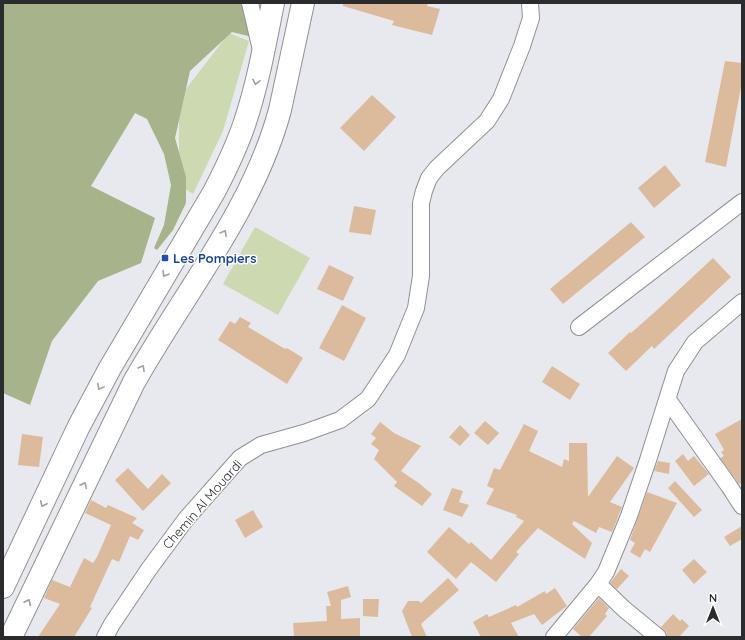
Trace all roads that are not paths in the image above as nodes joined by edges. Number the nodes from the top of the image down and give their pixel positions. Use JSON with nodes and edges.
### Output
{"nodes":[{"id":1,"x":250,"y":3,"type":"edge"},
{"id":2,"x":274,"y":3,"type":"edge"},
{"id":3,"x":303,"y":3,"type":"edge"},
{"id":4,"x":530,"y":3,"type":"edge"},
{"id":5,"x":262,"y":54,"type":"junction"},
{"id":6,"x":742,"y":202,"type":"edge"},
{"id":7,"x":742,"y":302,"type":"edge"},
{"id":8,"x":579,"y":327,"type":"dead end"},
{"id":9,"x":668,"y":400,"type":"junction"},
{"id":10,"x":742,"y":506,"type":"edge"},
{"id":11,"x":598,"y":584,"type":"junction"},
{"id":12,"x":3,"y":587,"type":"edge"},
{"id":13,"x":11,"y":637,"type":"edge"},
{"id":14,"x":105,"y":637,"type":"edge"},
{"id":15,"x":554,"y":637,"type":"edge"},
{"id":16,"x":658,"y":637,"type":"edge"}],
"edges":[{"from":1,"to":5,"type":"street"},
{"from":2,"to":5,"type":"highway"},
{"from":13,"to":3,"type":"highway","one_way":true},
{"from":4,"to":14,"type":"street","name":"Chemin Al Mouardi"},
{"from":5,"to":12,"type":"highway","one_way":true},
{"from":6,"to":8,"type":"street"},
{"from":7,"to":9,"type":"street"},
{"from":9,"to":10,"type":"street"},
{"from":9,"to":11,"type":"street"},
{"from":11,"to":15,"type":"street"},
{"from":11,"to":16,"type":"street"}]}
